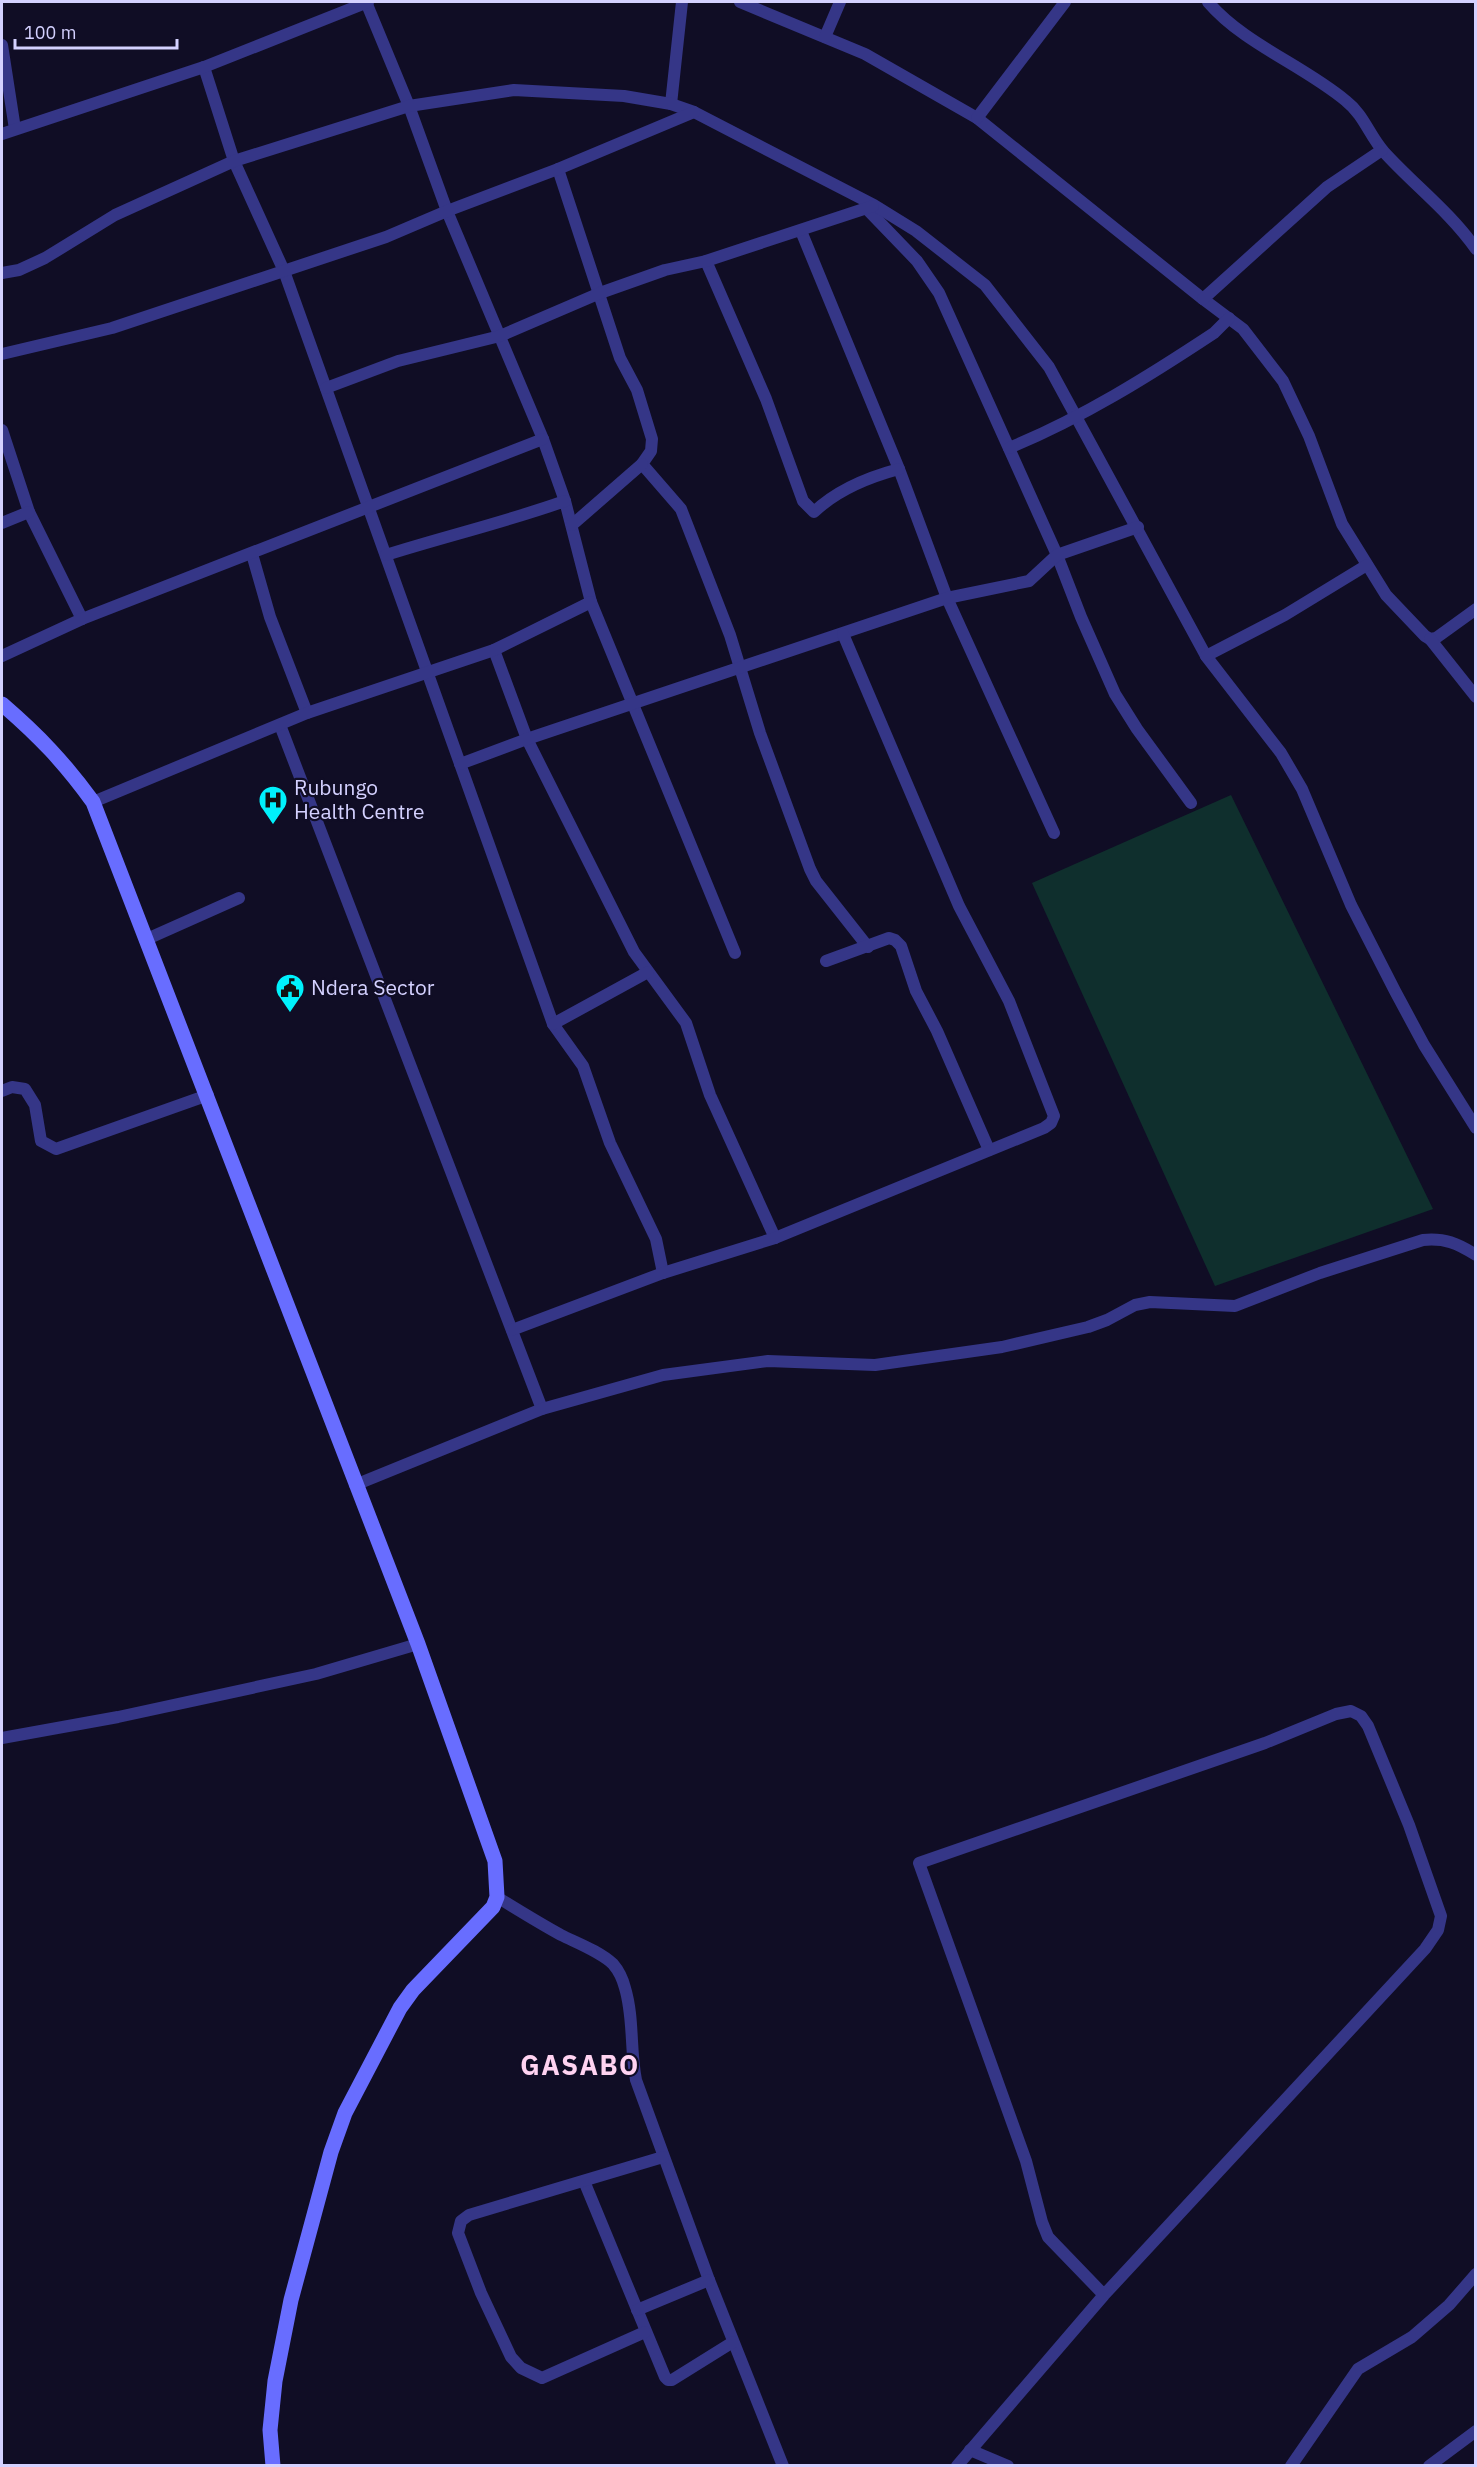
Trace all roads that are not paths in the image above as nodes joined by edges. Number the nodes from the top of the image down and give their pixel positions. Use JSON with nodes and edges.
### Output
{"nodes":[{"id":1,"x":367,"y":2,"type":"edge"},
{"id":2,"x":682,"y":2,"type":"edge"},
{"id":3,"x":740,"y":2,"type":"edge"},
{"id":4,"x":840,"y":2,"type":"edge"},
{"id":5,"x":1065,"y":2,"type":"edge"},
{"id":6,"x":1208,"y":2,"type":"edge"},
{"id":7,"x":825,"y":37,"type":"junction"},
{"id":8,"x":2,"y":45,"type":"edge"},
{"id":9,"x":204,"y":67,"type":"junction"},
{"id":10,"x":671,"y":104,"type":"junction"},
{"id":11,"x":409,"y":106,"type":"junction"},
{"id":12,"x":694,"y":112,"type":"junction"},
{"id":13,"x":977,"y":118,"type":"junction"},
{"id":14,"x":15,"y":129,"type":"junction"},
{"id":15,"x":2,"y":134,"type":"edge"},
{"id":16,"x":1382,"y":150,"type":"junction"},
{"id":17,"x":234,"y":161,"type":"junction"},
{"id":18,"x":558,"y":170,"type":"junction"},
{"id":19,"x":870,"y":207,"type":"junction"},
{"id":20,"x":447,"y":211,"type":"junction"},
{"id":21,"x":801,"y":231,"type":"junction"},
{"id":22,"x":1476,"y":249,"type":"edge"},
{"id":23,"x":706,"y":261,"type":"junction"},
{"id":24,"x":284,"y":271,"type":"junction"},
{"id":25,"x":2,"y":273,"type":"edge"},
{"id":26,"x":600,"y":293,"type":"junction"},
{"id":27,"x":1203,"y":299,"type":"junction"},
{"id":28,"x":1229,"y":318,"type":"junction"},
{"id":29,"x":500,"y":336,"type":"junction"},
{"id":30,"x":2,"y":354,"type":"edge"},
{"id":31,"x":326,"y":387,"type":"junction"},
{"id":32,"x":1077,"y":418,"type":"junction"},
{"id":33,"x":2,"y":430,"type":"edge"},
{"id":34,"x":543,"y":439,"type":"junction"},
{"id":35,"x":1009,"y":448,"type":"junction"},
{"id":36,"x":642,"y":464,"type":"junction"},
{"id":37,"x":899,"y":469,"type":"junction"},
{"id":38,"x":565,"y":501,"type":"junction"},
{"id":39,"x":368,"y":507,"type":"junction"},
{"id":40,"x":29,"y":512,"type":"junction"},
{"id":41,"x":2,"y":523,"type":"edge"},
{"id":42,"x":572,"y":525,"type":"junction"},
{"id":43,"x":1138,"y":527,"type":"junction"},
{"id":44,"x":252,"y":554,"type":"junction"},
{"id":45,"x":386,"y":555,"type":"junction"},
{"id":46,"x":1057,"y":555,"type":"junction"},
{"id":47,"x":1367,"y":565,"type":"junction"},
{"id":48,"x":947,"y":598,"type":"junction"},
{"id":49,"x":591,"y":602,"type":"junction"},
{"id":50,"x":1476,"y":609,"type":"edge"},
{"id":51,"x":82,"y":619,"type":"junction"},
{"id":52,"x":843,"y":634,"type":"junction"},
{"id":53,"x":1430,"y":639,"type":"junction"},
{"id":54,"x":494,"y":650,"type":"junction"},
{"id":55,"x":2,"y":656,"type":"edge"},
{"id":56,"x":1206,"y":656,"type":"junction"},
{"id":57,"x":740,"y":668,"type":"junction"},
{"id":58,"x":427,"y":673,"type":"junction"},
{"id":59,"x":1476,"y":697,"type":"edge"},
{"id":60,"x":2,"y":704,"type":"edge"},
{"id":61,"x":632,"y":704,"type":"junction"},
{"id":62,"x":307,"y":713,"type":"junction"},
{"id":63,"x":280,"y":725,"type":"junction"},
{"id":64,"x":527,"y":739,"type":"junction"},
{"id":65,"x":460,"y":764,"type":"junction"},
{"id":66,"x":93,"y":802,"type":"junction"},
{"id":67,"x":1191,"y":803,"type":"dead end"},
{"id":68,"x":1054,"y":833,"type":"dead end"},
{"id":69,"x":239,"y":898,"type":"dead end"},
{"id":70,"x":147,"y":939,"type":"junction"},
{"id":71,"x":868,"y":946,"type":"junction"},
{"id":72,"x":735,"y":953,"type":"dead end"},
{"id":73,"x":826,"y":961,"type":"dead end"},
{"id":74,"x":648,"y":972,"type":"junction"},
{"id":75,"x":553,"y":1024,"type":"junction"},
{"id":76,"x":2,"y":1091,"type":"edge"},
{"id":77,"x":208,"y":1095,"type":"junction"},
{"id":78,"x":1476,"y":1128,"type":"edge"},
{"id":79,"x":989,"y":1150,"type":"junction"},
{"id":80,"x":775,"y":1238,"type":"junction"},
{"id":81,"x":1476,"y":1255,"type":"edge"},
{"id":82,"x":663,"y":1273,"type":"junction"},
{"id":83,"x":512,"y":1330,"type":"junction"},
{"id":84,"x":542,"y":1409,"type":"junction"},
{"id":85,"x":356,"y":1485,"type":"junction"},
{"id":86,"x":418,"y":1644,"type":"junction"},
{"id":87,"x":2,"y":1738,"type":"edge"},
{"id":88,"x":497,"y":1897,"type":"junction"},
{"id":89,"x":663,"y":2157,"type":"junction"},
{"id":90,"x":584,"y":2181,"type":"junction"},
{"id":91,"x":1476,"y":2274,"type":"edge"},
{"id":92,"x":709,"y":2280,"type":"junction"},
{"id":93,"x":1104,"y":2295,"type":"junction"},
{"id":94,"x":637,"y":2310,"type":"junction"},
{"id":95,"x":645,"y":2332,"type":"junction"},
{"id":96,"x":733,"y":2342,"type":"junction"},
{"id":97,"x":1476,"y":2431,"type":"edge"},
{"id":98,"x":970,"y":2450,"type":"junction"},
{"id":99,"x":273,"y":2466,"type":"edge"},
{"id":100,"x":783,"y":2466,"type":"edge"},
{"id":101,"x":957,"y":2466,"type":"edge"},
{"id":102,"x":1008,"y":2466,"type":"edge"},
{"id":103,"x":1291,"y":2466,"type":"edge"},
{"id":104,"x":1429,"y":2466,"type":"edge"}],
"edges":[{"from":1,"to":9,"type":"street"},
{"from":1,"to":11,"type":"street"},
{"from":2,"to":10,"type":"street"},
{"from":3,"to":7,"type":"street"},
{"from":4,"to":7,"type":"street"},
{"from":5,"to":13,"type":"street"},
{"from":6,"to":16,"type":"street"},
{"from":7,"to":13,"type":"street"},
{"from":8,"to":14,"type":"street"},
{"from":9,"to":14,"type":"street"},
{"from":9,"to":17,"type":"street"},
{"from":10,"to":11,"type":"street"},
{"from":10,"to":12,"type":"street"},
{"from":11,"to":17,"type":"street"},
{"from":11,"to":20,"type":"street"},
{"from":12,"to":18,"type":"street"},
{"from":12,"to":19,"type":"street"},
{"from":13,"to":27,"type":"street"},
{"from":14,"to":15,"type":"street"},
{"from":16,"to":22,"type":"street"},
{"from":16,"to":27,"type":"street"},
{"from":17,"to":24,"type":"street"},
{"from":17,"to":25,"type":"street"},
{"from":18,"to":20,"type":"street"},
{"from":18,"to":26,"type":"street"},
{"from":19,"to":21,"type":"street"},
{"from":19,"to":32,"type":"street"},
{"from":19,"to":35,"type":"street"},
{"from":20,"to":24,"type":"street"},
{"from":20,"to":29,"type":"street"},
{"from":21,"to":23,"type":"street"},
{"from":21,"to":37,"type":"street"},
{"from":23,"to":26,"type":"street"},
{"from":23,"to":37,"type":"street"},
{"from":24,"to":30,"type":"street"},
{"from":24,"to":31,"type":"street"},
{"from":26,"to":29,"type":"street"},
{"from":26,"to":36,"type":"street"},
{"from":27,"to":28,"type":"street"},
{"from":28,"to":32,"type":"street"},
{"from":28,"to":47,"type":"street"},
{"from":29,"to":31,"type":"street"},
{"from":29,"to":34,"type":"street"},
{"from":31,"to":39,"type":"street"},
{"from":32,"to":35,"type":"street"},
{"from":32,"to":43,"type":"street"},
{"from":33,"to":40,"type":"street"},
{"from":34,"to":38,"type":"street"},
{"from":34,"to":39,"type":"street"},
{"from":35,"to":46,"type":"street"},
{"from":36,"to":42,"type":"street"},
{"from":36,"to":57,"type":"street"},
{"from":37,"to":48,"type":"street"},
{"from":38,"to":42,"type":"street"},
{"from":38,"to":45,"type":"street"},
{"from":39,"to":44,"type":"street"},
{"from":39,"to":45,"type":"street"},
{"from":40,"to":41,"type":"street"},
{"from":40,"to":51,"type":"street"},
{"from":42,"to":49,"type":"street"},
{"from":43,"to":46,"type":"street"},
{"from":43,"to":56,"type":"street"},
{"from":44,"to":51,"type":"street"},
{"from":44,"to":62,"type":"street"},
{"from":45,"to":58,"type":"street"},
{"from":46,"to":48,"type":"street"},
{"from":46,"to":67,"type":"street"},
{"from":47,"to":53,"type":"street"},
{"from":47,"to":56,"type":"street"},
{"from":48,"to":52,"type":"street"},
{"from":48,"to":68,"type":"street"},
{"from":49,"to":54,"type":"street"},
{"from":49,"to":61,"type":"street"},
{"from":50,"to":53,"type":"street"},
{"from":51,"to":55,"type":"street"},
{"from":52,"to":57,"type":"street"},
{"from":52,"to":79,"type":"street"},
{"from":53,"to":59,"type":"street"},
{"from":54,"to":58,"type":"street"},
{"from":54,"to":64,"type":"street"},
{"from":56,"to":78,"type":"street"},
{"from":57,"to":61,"type":"street"},
{"from":57,"to":71,"type":"street"},
{"from":58,"to":62,"type":"street"},
{"from":58,"to":65,"type":"street"},
{"from":60,"to":66,"type":"main road"},
{"from":61,"to":64,"type":"street"},
{"from":61,"to":72,"type":"street"},
{"from":62,"to":63,"type":"street"},
{"from":63,"to":66,"type":"street"},
{"from":63,"to":83,"type":"street"},
{"from":64,"to":65,"type":"street"},
{"from":64,"to":74,"type":"street"},
{"from":65,"to":75,"type":"street"},
{"from":66,"to":70,"type":"main road"},
{"from":69,"to":70,"type":"street"},
{"from":70,"to":77,"type":"main road"},
{"from":71,"to":73,"type":"street"},
{"from":71,"to":79,"type":"street"},
{"from":74,"to":75,"type":"street"},
{"from":74,"to":80,"type":"street"},
{"from":75,"to":82,"type":"street"},
{"from":76,"to":77,"type":"street"},
{"from":77,"to":85,"type":"main road"},
{"from":79,"to":80,"type":"street"},
{"from":80,"to":82,"type":"street"},
{"from":81,"to":84,"type":"street"},
{"from":82,"to":83,"type":"street"},
{"from":83,"to":84,"type":"street"},
{"from":84,"to":85,"type":"street"},
{"from":85,"to":86,"type":"main road"},
{"from":86,"to":87,"type":"street"},
{"from":86,"to":88,"type":"main road"},
{"from":88,"to":89,"type":"street"},
{"from":88,"to":99,"type":"main road"},
{"from":89,"to":90,"type":"street"},
{"from":89,"to":92,"type":"street"},
{"from":90,"to":94,"type":"street"},
{"from":90,"to":95,"type":"street"},
{"from":91,"to":103,"type":"street"},
{"from":92,"to":94,"type":"street"},
{"from":92,"to":96,"type":"street"},
{"from":93,"to":93,"type":"street"},
{"from":93,"to":98,"type":"street"},
{"from":94,"to":95,"type":"street"},
{"from":95,"to":96,"type":"street"},
{"from":96,"to":100,"type":"street"},
{"from":97,"to":104,"type":"street"},
{"from":98,"to":101,"type":"street"},
{"from":98,"to":102,"type":"street"}]}
